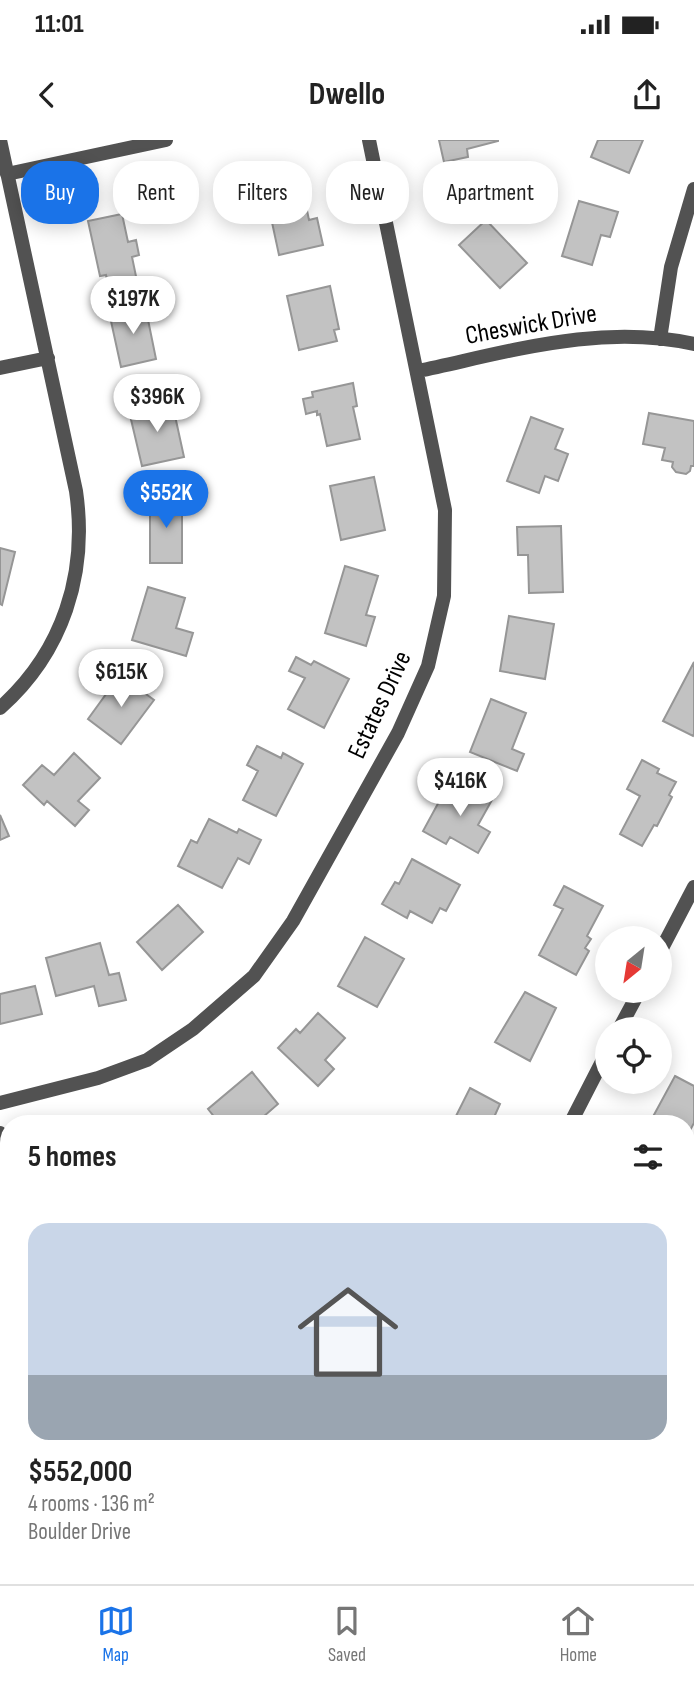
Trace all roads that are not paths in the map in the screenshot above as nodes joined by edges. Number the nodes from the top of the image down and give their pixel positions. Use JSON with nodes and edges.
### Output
{"nodes":[{"id":1,"x":0,"y":140,"type":"edge"},
{"id":2,"x":166,"y":140,"type":"edge"},
{"id":3,"x":369,"y":140,"type":"edge"},
{"id":4,"x":8,"y":174,"type":"junction"},
{"id":5,"x":694,"y":189,"type":"edge"},
{"id":6,"x":660,"y":339,"type":"junction"},
{"id":7,"x":694,"y":344,"type":"edge"},
{"id":8,"x":48,"y":358,"type":"junction"},
{"id":9,"x":0,"y":368,"type":"edge"},
{"id":10,"x":418,"y":371,"type":"junction"},
{"id":11,"x":0,"y":708,"type":"edge"},
{"id":12,"x":694,"y":887,"type":"edge"},
{"id":13,"x":672,"y":929,"type":"edge"},
{"id":14,"x":595,"y":1075,"type":"edge"},
{"id":15,"x":0,"y":1103,"type":"edge"},
{"id":16,"x":575,"y":1115,"type":"edge"}],
"edges":[{"from":1,"to":4,"type":"street"},
{"from":2,"to":4,"type":"street"},
{"from":3,"to":10,"type":"street","name":"Estates Drive"},
{"from":4,"to":8,"type":"street"},
{"from":5,"to":6,"type":"street"},
{"from":6,"to":7,"type":"street","name":"Cheswick Drive"},
{"from":6,"to":10,"type":"street","name":"Cheswick Drive"},
{"from":8,"to":9,"type":"street"},
{"from":8,"to":11,"type":"street"},
{"from":10,"to":15,"type":"street","name":"Estates Drive"},
{"from":12,"to":13,"type":"street"},
{"from":14,"to":16,"type":"street"}]}
